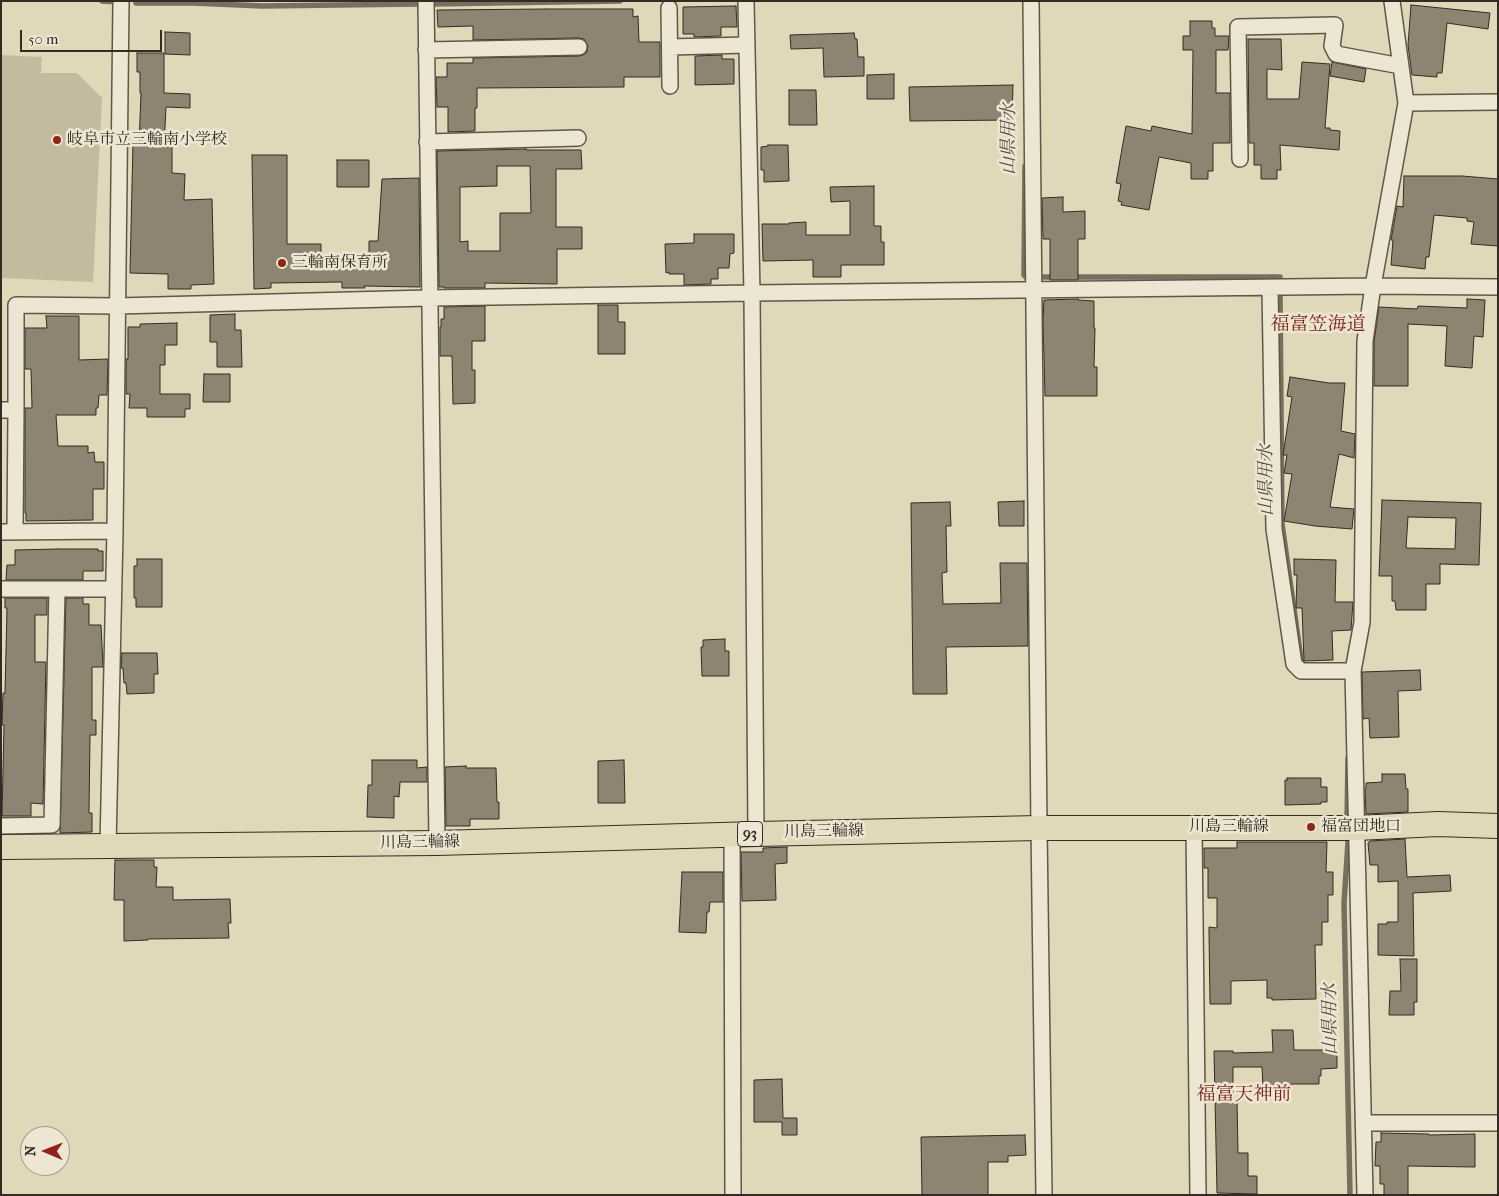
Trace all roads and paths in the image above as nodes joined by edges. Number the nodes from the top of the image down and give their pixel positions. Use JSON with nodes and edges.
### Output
{"nodes":[{"id":1,"x":121,"y":1,"type":"edge"},
{"id":2,"x":426,"y":1,"type":"edge"},
{"id":3,"x":746,"y":1,"type":"edge"},
{"id":4,"x":1031,"y":1,"type":"edge"},
{"id":5,"x":1392,"y":1,"type":"edge"},
{"id":6,"x":669,"y":8,"type":"dead end"},
{"id":7,"x":747,"y":45,"type":"junction"},
{"id":8,"x":579,"y":47,"type":"dead end"},
{"id":9,"x":670,"y":47,"type":"junction"},
{"id":10,"x":426,"y":50,"type":"junction"},
{"id":11,"x":1401,"y":66,"type":"junction"},
{"id":12,"x":670,"y":86,"type":"dead end"},
{"id":13,"x":1498,"y":102,"type":"edge"},
{"id":14,"x":1406,"y":103,"type":"junction"},
{"id":15,"x":578,"y":138,"type":"dead end"},
{"id":16,"x":427,"y":142,"type":"junction"},
{"id":17,"x":1240,"y":159,"type":"dead end"},
{"id":18,"x":1373,"y":286,"type":"junction"},
{"id":19,"x":1498,"y":287,"type":"edge"},
{"id":20,"x":1270,"y":288,"type":"junction"},
{"id":21,"x":1034,"y":290,"type":"junction"},
{"id":22,"x":752,"y":293,"type":"junction"},
{"id":23,"x":428,"y":298,"type":"junction"},
{"id":24,"x":117,"y":306,"type":"junction"},
{"id":25,"x":9,"y":410,"type":"edge"},
{"id":26,"x":115,"y":531,"type":"junction"},
{"id":27,"x":8,"y":532,"type":"edge"},
{"id":28,"x":1,"y":589,"type":"edge"},
{"id":29,"x":57,"y":589,"type":"junction"},
{"id":30,"x":113,"y":589,"type":"junction"},
{"id":31,"x":1354,"y":671,"type":"junction"},
{"id":32,"x":1,"y":826,"type":"edge"},
{"id":33,"x":1498,"y":826,"type":"edge"},
{"id":34,"x":1039,"y":828,"type":"junction"},
{"id":35,"x":1194,"y":828,"type":"junction"},
{"id":36,"x":1357,"y":828,"type":"junction"},
{"id":37,"x":732,"y":834,"type":"junction"},
{"id":38,"x":756,"y":834,"type":"junction"},
{"id":39,"x":437,"y":843,"type":"junction"},
{"id":40,"x":108,"y":846,"type":"junction"},
{"id":41,"x":1,"y":847,"type":"edge"},
{"id":42,"x":1364,"y":1123,"type":"junction"},
{"id":43,"x":1498,"y":1123,"type":"edge"},
{"id":44,"x":733,"y":1195,"type":"edge"},
{"id":45,"x":1044,"y":1195,"type":"edge"},
{"id":46,"x":1198,"y":1195,"type":"edge"},
{"id":47,"x":1365,"y":1195,"type":"edge"}],
"edges":[{"from":1,"to":24,"type":"street"},
{"from":2,"to":10,"type":"street"},
{"from":3,"to":7,"type":"street"},
{"from":4,"to":21,"type":"street"},
{"from":5,"to":11,"type":"street"},
{"from":6,"to":9,"type":"street"},
{"from":7,"to":9,"type":"street"},
{"from":7,"to":22,"type":"street"},
{"from":8,"to":10,"type":"street"},
{"from":9,"to":12,"type":"street"},
{"from":10,"to":16,"type":"street"},
{"from":11,"to":14,"type":"street"},
{"from":11,"to":17,"type":"street"},
{"from":13,"to":14,"type":"street"},
{"from":14,"to":18,"type":"street"},
{"from":15,"to":16,"type":"street"},
{"from":16,"to":23,"type":"street"},
{"from":18,"to":19,"type":"street"},
{"from":18,"to":20,"type":"street"},
{"from":18,"to":31,"type":"street"},
{"from":20,"to":21,"type":"street"},
{"from":20,"to":31,"type":"street"},
{"from":21,"to":22,"type":"street"},
{"from":21,"to":34,"type":"street"},
{"from":22,"to":23,"type":"street"},
{"from":22,"to":38,"type":"street"},
{"from":23,"to":24,"type":"street"},
{"from":23,"to":39,"type":"street"},
{"from":24,"to":25,"type":"street"},
{"from":24,"to":26,"type":"street"},
{"from":25,"to":27,"type":"street"},
{"from":26,"to":27,"type":"street"},
{"from":26,"to":30,"type":"street"},
{"from":28,"to":29,"type":"street"},
{"from":29,"to":30,"type":"street"},
{"from":29,"to":32,"type":"street"},
{"from":30,"to":40,"type":"street"},
{"from":31,"to":36,"type":"street"},
{"from":33,"to":36,"type":"main road","name":"川島三輪線","number":"93"},
{"from":34,"to":35,"type":"main road","name":"川島三輪線","number":"93"},
{"from":34,"to":38,"type":"main road","name":"川島三輪線","number":"93"},
{"from":34,"to":45,"type":"street"},
{"from":35,"to":36,"type":"main road","name":"川島三輪線","number":"93"},
{"from":35,"to":46,"type":"street"},
{"from":36,"to":42,"type":"street"},
{"from":37,"to":38,"type":"main road","name":"川島三輪線","number":"93"},
{"from":37,"to":39,"type":"main road","name":"川島三輪線","number":"93"},
{"from":37,"to":44,"type":"street"},
{"from":39,"to":40,"type":"main road","name":"川島三輪線","number":"93"},
{"from":40,"to":41,"type":"main road","name":"川島三輪線","number":"93"},
{"from":42,"to":43,"type":"street"},
{"from":42,"to":47,"type":"street"}]}
